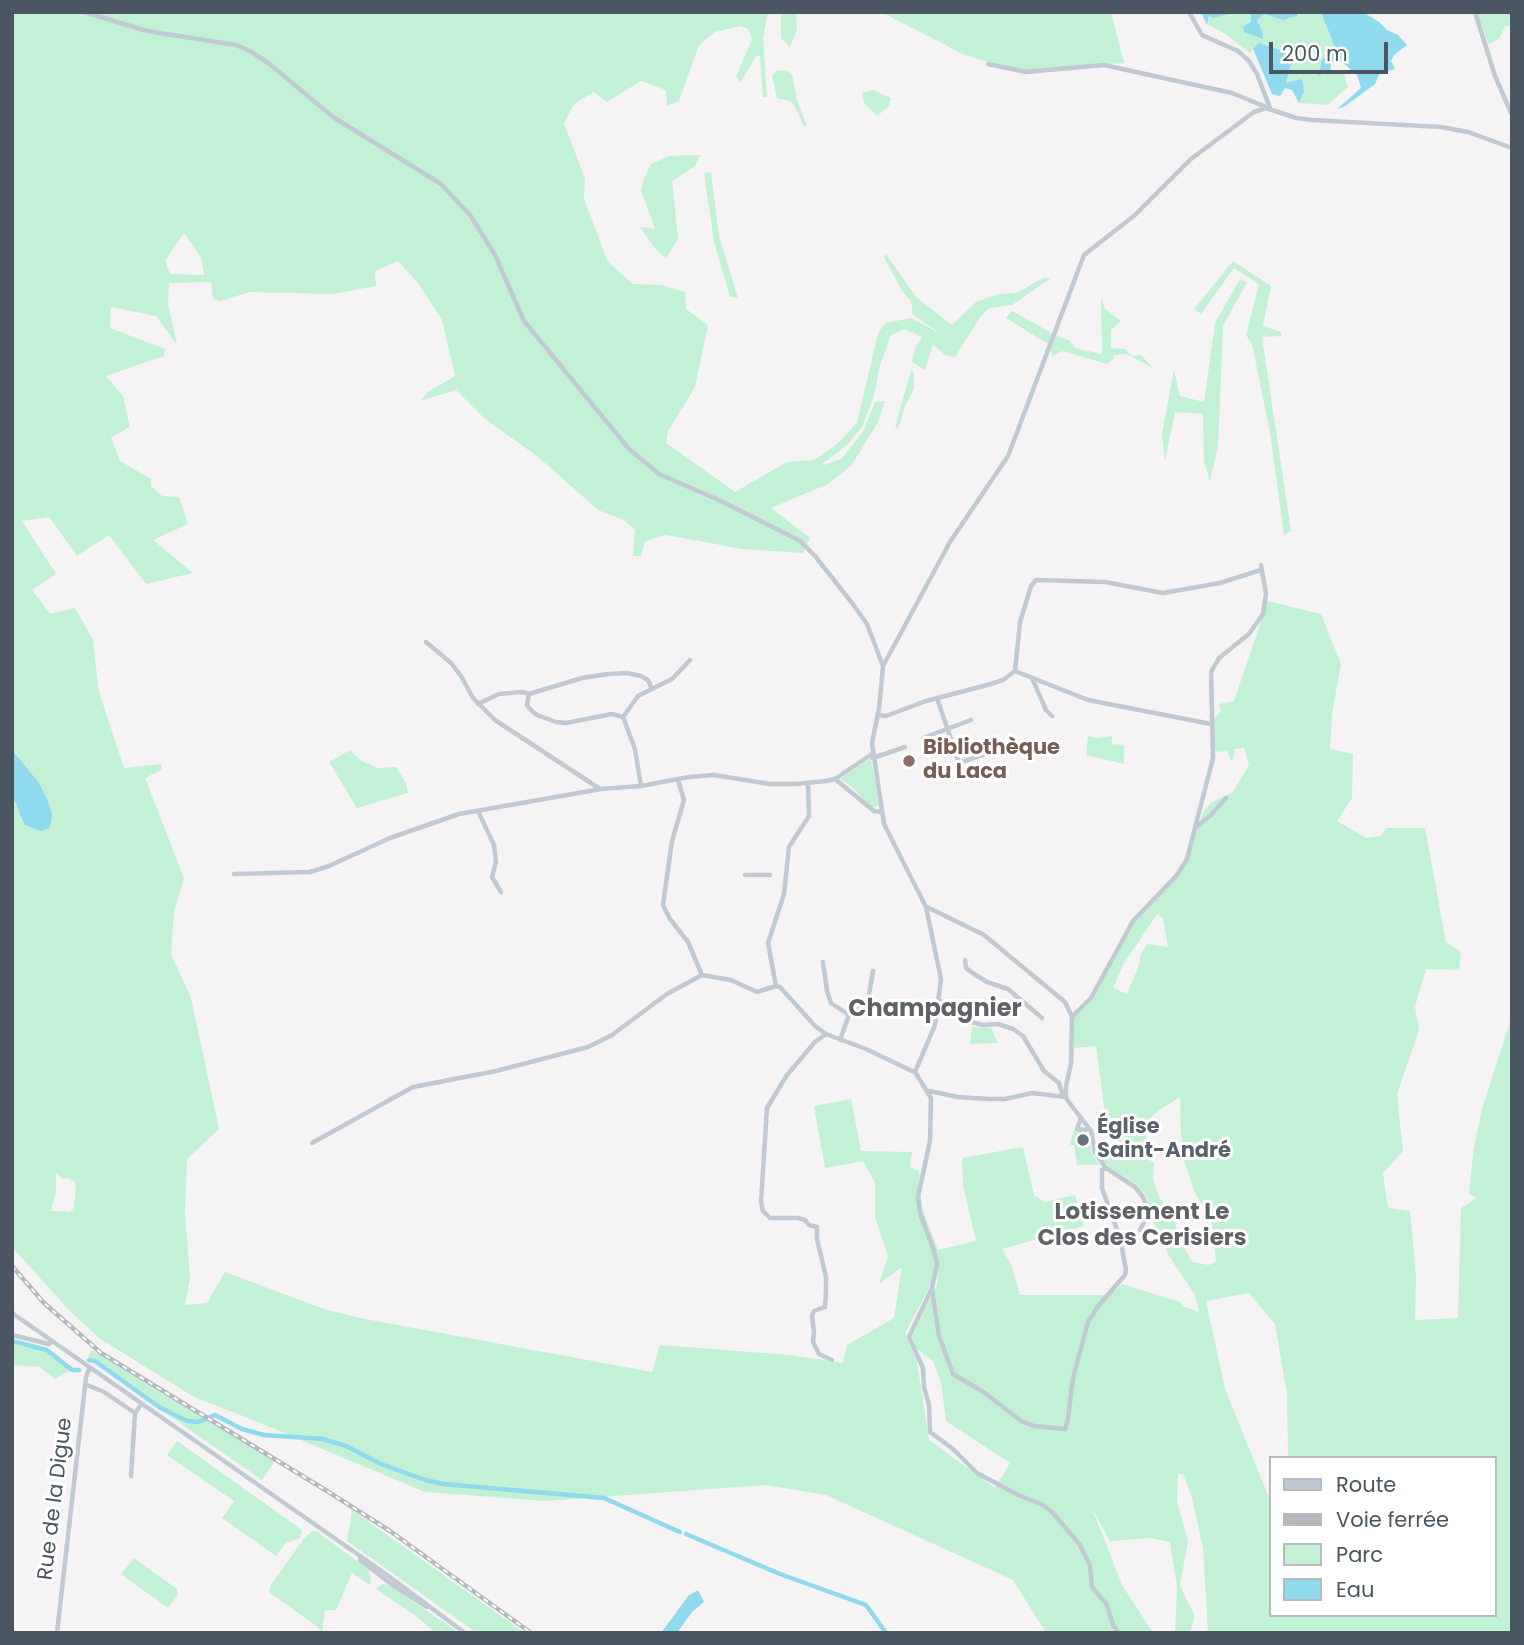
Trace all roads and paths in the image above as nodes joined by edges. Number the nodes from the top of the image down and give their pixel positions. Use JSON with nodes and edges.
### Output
{"nodes":[{"id":1,"x":84,"y":12,"type":"edge"},
{"id":2,"x":1189,"y":12,"type":"edge"},
{"id":3,"x":1475,"y":12,"type":"edge"},
{"id":4,"x":988,"y":64,"type":"dead end"},
{"id":5,"x":1268,"y":108,"type":"junction"},
{"id":6,"x":1512,"y":115,"type":"edge"},
{"id":7,"x":1512,"y":148,"type":"edge"},
{"id":8,"x":426,"y":642,"type":"dead end"},
{"id":9,"x":690,"y":660,"type":"dead end"},
{"id":10,"x":883,"y":666,"type":"junction"},
{"id":11,"x":1015,"y":671,"type":"junction"},
{"id":12,"x":1032,"y":678,"type":"junction"},
{"id":13,"x":652,"y":689,"type":"junction"},
{"id":14,"x":529,"y":694,"type":"junction"},
{"id":15,"x":937,"y":698,"type":"junction"},
{"id":16,"x":478,"y":704,"type":"junction"},
{"id":17,"x":877,"y":715,"type":"junction"},
{"id":18,"x":1052,"y":716,"type":"dead end"},
{"id":19,"x":623,"y":717,"type":"junction"},
{"id":20,"x":971,"y":720,"type":"dead end"},
{"id":21,"x":1211,"y":724,"type":"junction"},
{"id":22,"x":948,"y":730,"type":"junction"},
{"id":23,"x":923,"y":738,"type":"dead end"},
{"id":24,"x":905,"y":747,"type":"dead end"},
{"id":25,"x":994,"y":751,"type":"dead end"},
{"id":26,"x":873,"y":756,"type":"junction"},
{"id":27,"x":959,"y":763,"type":"junction"},
{"id":28,"x":961,"y":777,"type":"dead end"},
{"id":29,"x":835,"y":779,"type":"junction"},
{"id":30,"x":678,"y":780,"type":"junction"},
{"id":31,"x":808,"y":783,"type":"junction"},
{"id":32,"x":641,"y":786,"type":"junction"},
{"id":33,"x":601,"y":789,"type":"junction"},
{"id":34,"x":1226,"y":798,"type":"dead end"},
{"id":35,"x":478,"y":811,"type":"junction"},
{"id":36,"x":882,"y":812,"type":"junction"},
{"id":37,"x":1195,"y":828,"type":"junction"},
{"id":38,"x":234,"y":874,"type":"dead end"},
{"id":39,"x":744,"y":875,"type":"dead end"},
{"id":40,"x":770,"y":875,"type":"dead end"},
{"id":41,"x":501,"y":892,"type":"dead end"},
{"id":42,"x":926,"y":907,"type":"junction"},
{"id":43,"x":965,"y":960,"type":"dead end"},
{"id":44,"x":823,"y":962,"type":"dead end"},
{"id":45,"x":873,"y":971,"type":"dead end"},
{"id":46,"x":702,"y":975,"type":"junction"},
{"id":47,"x":776,"y":986,"type":"junction"},
{"id":48,"x":939,"y":999,"type":"junction"},
{"id":49,"x":849,"y":1014,"type":"junction"},
{"id":50,"x":1072,"y":1017,"type":"junction"},
{"id":51,"x":1042,"y":1018,"type":"dead end"},
{"id":52,"x":826,"y":1034,"type":"junction"},
{"id":53,"x":840,"y":1040,"type":"junction"},
{"id":54,"x":915,"y":1072,"type":"junction"},
{"id":55,"x":1063,"y":1086,"type":"junction"},
{"id":56,"x":928,"y":1091,"type":"junction"},
{"id":57,"x":1066,"y":1098,"type":"junction"},
{"id":58,"x":1081,"y":1118,"type":"junction"},
{"id":59,"x":1088,"y":1128,"type":"junction"},
{"id":60,"x":312,"y":1143,"type":"dead end"},
{"id":61,"x":1106,"y":1168,"type":"junction"},
{"id":62,"x":1140,"y":1230,"type":"dead end"},
{"id":63,"x":932,"y":1289,"type":"junction"},
{"id":64,"x":12,"y":1313,"type":"edge"},
{"id":65,"x":12,"y":1335,"type":"edge"},
{"id":66,"x":52,"y":1342,"type":"junction"},
{"id":67,"x":832,"y":1360,"type":"dead end"},
{"id":68,"x":89,"y":1369,"type":"junction"},
{"id":69,"x":85,"y":1384,"type":"junction"},
{"id":70,"x":141,"y":1405,"type":"junction"},
{"id":71,"x":135,"y":1413,"type":"junction"},
{"id":72,"x":131,"y":1476,"type":"dead end"},
{"id":73,"x":57,"y":1633,"type":"edge"},
{"id":74,"x":465,"y":1633,"type":"edge"},
{"id":75,"x":1119,"y":1633,"type":"edge"}],
"edges":[{"from":1,"to":10,"type":"street"},
{"from":2,"to":5,"type":"street"},
{"from":3,"to":6,"type":"street"},
{"from":4,"to":5,"type":"street"},
{"from":5,"to":7,"type":"street"},
{"from":5,"to":10,"type":"street"},
{"from":8,"to":16,"type":"street"},
{"from":9,"to":13,"type":"street"},
{"from":10,"to":17,"type":"street"},
{"from":11,"to":12,"type":"street"},
{"from":11,"to":15,"type":"street"},
{"from":11,"to":21,"type":"street"},
{"from":12,"to":18,"type":"street"},
{"from":12,"to":21,"type":"street"},
{"from":13,"to":14,"type":"street"},
{"from":13,"to":19,"type":"street"},
{"from":14,"to":16,"type":"street"},
{"from":14,"to":19,"type":"street"},
{"from":15,"to":17,"type":"street"},
{"from":15,"to":22,"type":"street"},
{"from":16,"to":33,"type":"street"},
{"from":17,"to":26,"type":"street"},
{"from":19,"to":32,"type":"street"},
{"from":20,"to":22,"type":"street"},
{"from":21,"to":37,"type":"street"},
{"from":22,"to":23,"type":"street"},
{"from":22,"to":27,"type":"street"},
{"from":24,"to":26,"type":"street"},
{"from":25,"to":27,"type":"street"},
{"from":26,"to":29,"type":"street"},
{"from":26,"to":36,"type":"street"},
{"from":27,"to":28,"type":"street"},
{"from":29,"to":31,"type":"street"},
{"from":29,"to":36,"type":"street"},
{"from":30,"to":31,"type":"street"},
{"from":30,"to":32,"type":"street"},
{"from":30,"to":46,"type":"street"},
{"from":31,"to":47,"type":"street"},
{"from":32,"to":33,"type":"street"},
{"from":33,"to":35,"type":"street"},
{"from":34,"to":37,"type":"street"},
{"from":35,"to":38,"type":"street"},
{"from":35,"to":41,"type":"street"},
{"from":36,"to":42,"type":"street"},
{"from":37,"to":50,"type":"street"},
{"from":39,"to":40,"type":"street"},
{"from":42,"to":48,"type":"street"},
{"from":42,"to":50,"type":"street"},
{"from":43,"to":51,"type":"street"},
{"from":44,"to":49,"type":"street"},
{"from":45,"to":49,"type":"street"},
{"from":46,"to":47,"type":"street"},
{"from":46,"to":60,"type":"street"},
{"from":47,"to":52,"type":"street"},
{"from":48,"to":54,"type":"street"},
{"from":48,"to":55,"type":"street"},
{"from":49,"to":53,"type":"street"},
{"from":50,"to":55,"type":"street"},
{"from":52,"to":53,"type":"street"},
{"from":52,"to":67,"type":"street"},
{"from":53,"to":54,"type":"street"},
{"from":54,"to":56,"type":"street"},
{"from":55,"to":57,"type":"street"},
{"from":56,"to":57,"type":"street"},
{"from":56,"to":63,"type":"street"},
{"from":57,"to":58,"type":"street"},
{"from":58,"to":59,"type":"street"},
{"from":58,"to":59,"type":"street"},
{"from":59,"to":61,"type":"street"},
{"from":61,"to":62,"type":"street"},
{"from":61,"to":63,"type":"street"},
{"from":63,"to":75,"type":"street"},
{"from":64,"to":66,"type":"street"},
{"from":65,"to":66,"type":"street"},
{"from":66,"to":68,"type":"street"},
{"from":68,"to":69,"type":"street","name":"Rue de la Digue"},
{"from":68,"to":70,"type":"street"},
{"from":69,"to":71,"type":"street"},
{"from":69,"to":73,"type":"street","name":"Rue de la Digue"},
{"from":70,"to":71,"type":"street"},
{"from":70,"to":74,"type":"street"},
{"from":71,"to":72,"type":"street"}]}
